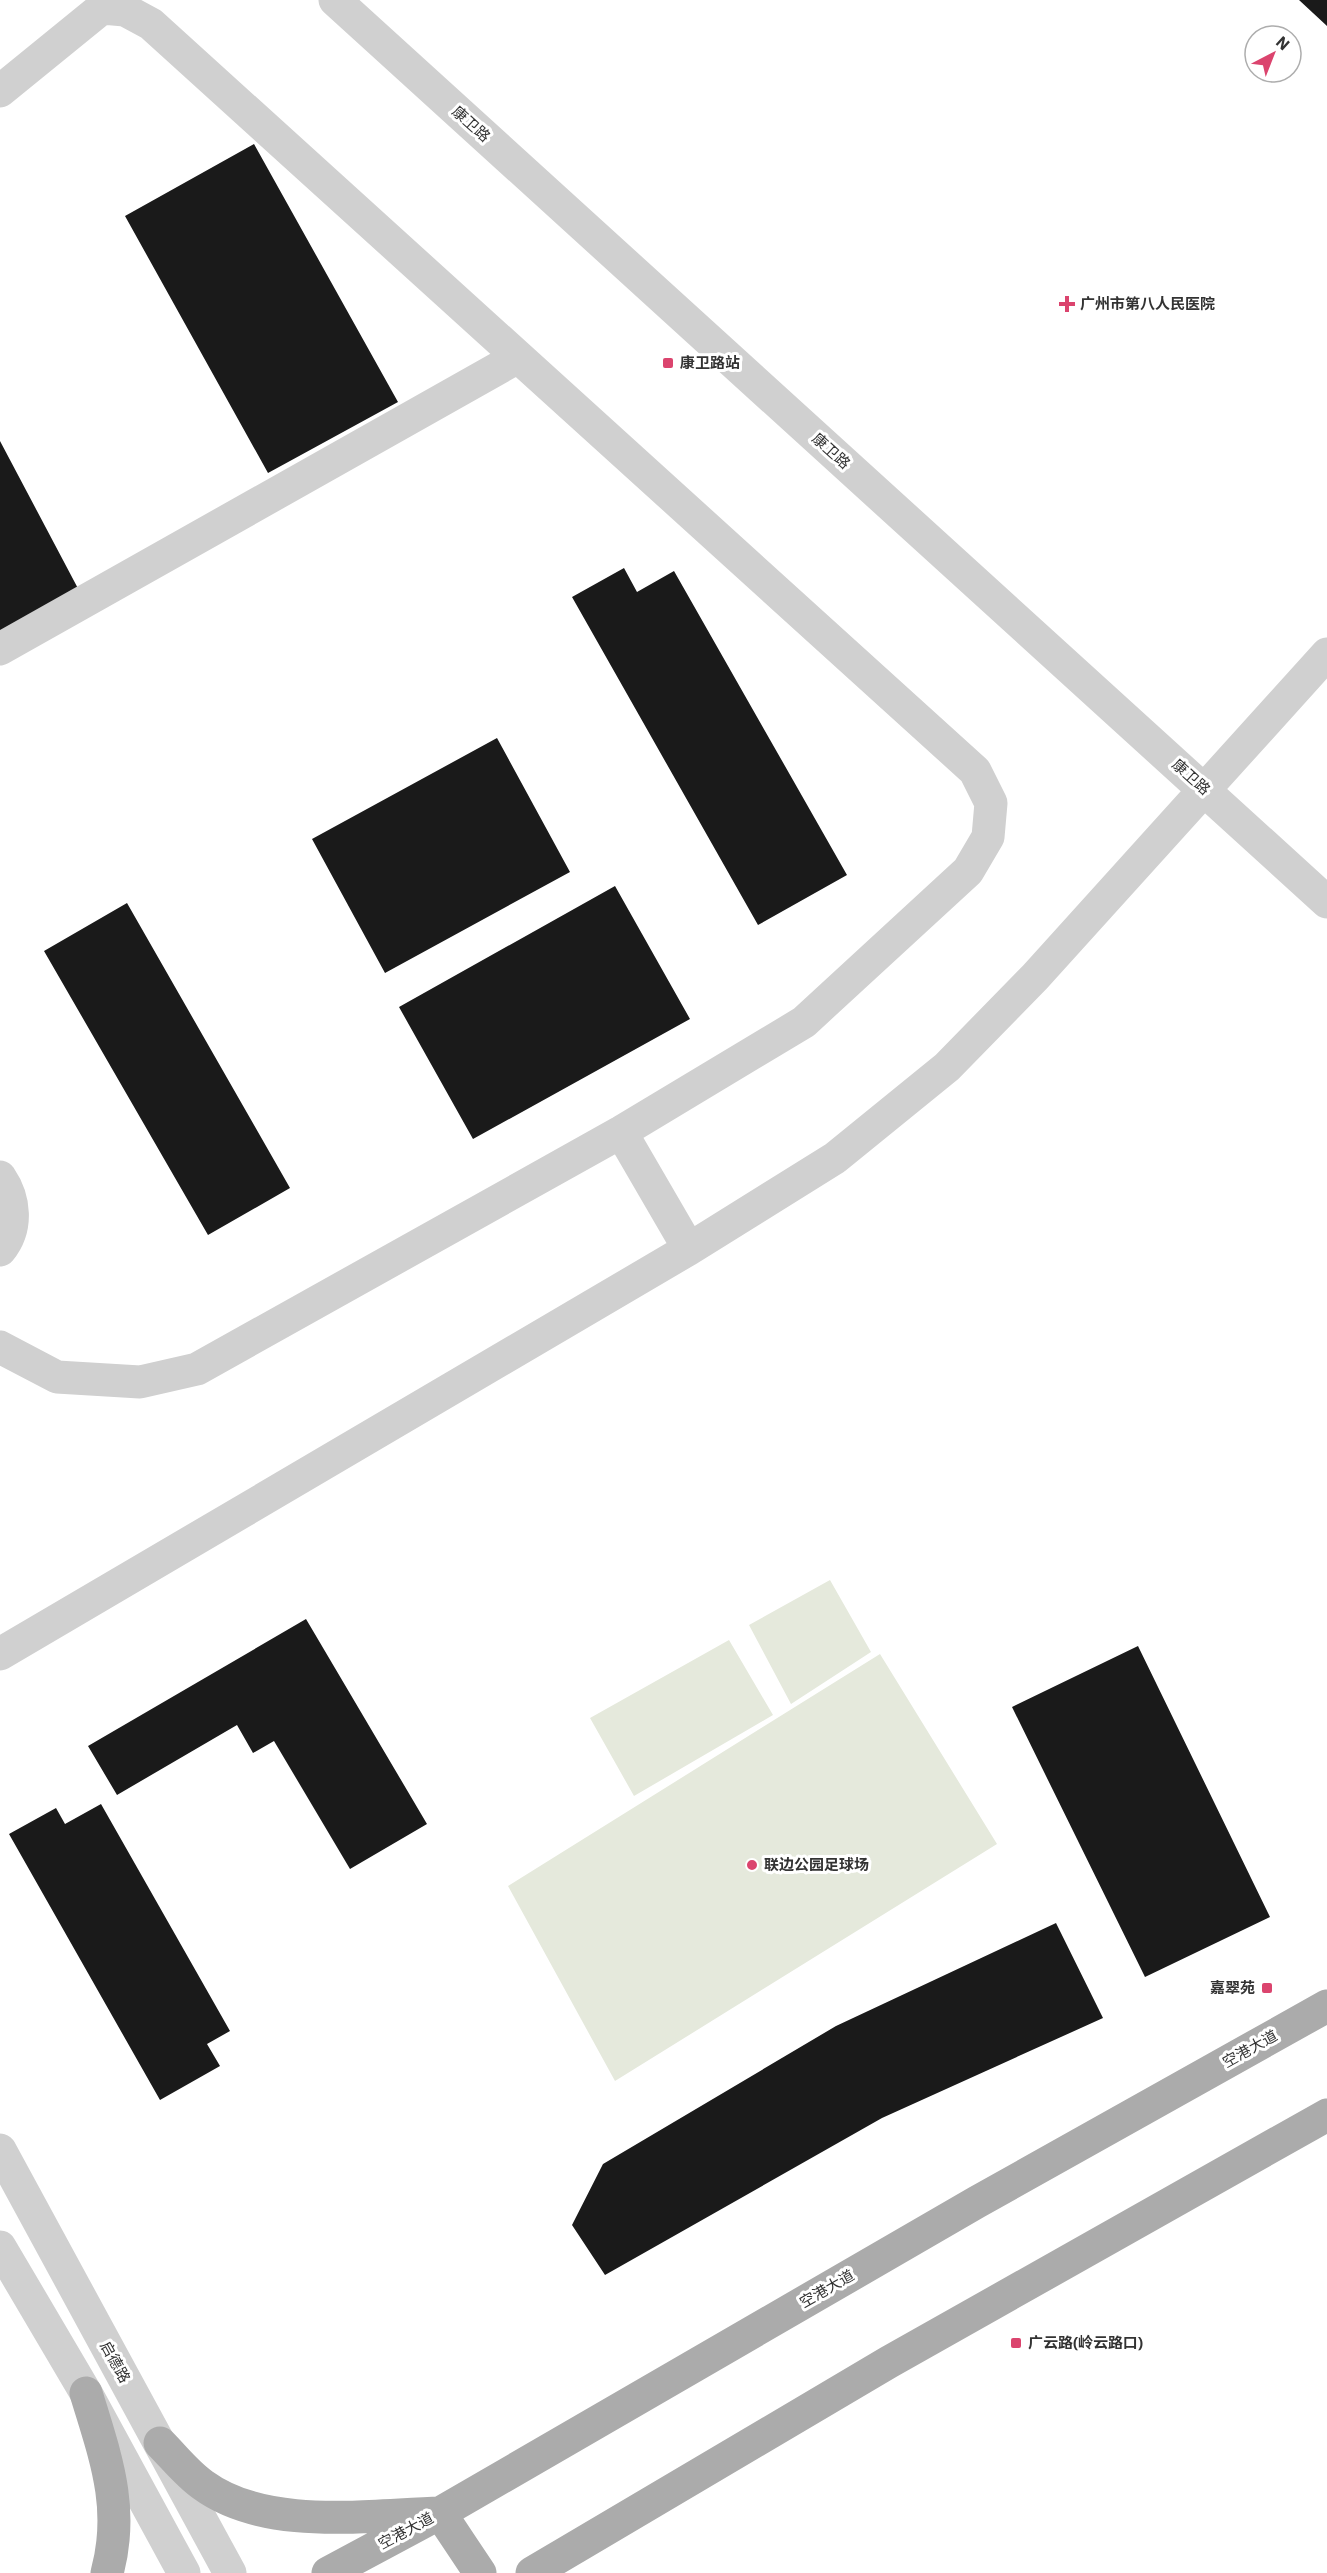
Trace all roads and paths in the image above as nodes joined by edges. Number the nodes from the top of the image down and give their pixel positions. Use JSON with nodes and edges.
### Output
{"nodes":[{"id":1,"x":335,"y":0,"type":"edge"},
{"id":2,"x":0,"y":91,"type":"edge"},
{"id":3,"x":518,"y":357,"type":"junction"},
{"id":4,"x":0,"y":649,"type":"edge"},
{"id":5,"x":1327,"y":654,"type":"edge"},
{"id":6,"x":1205,"y":789,"type":"junction"},
{"id":7,"x":1327,"y":902,"type":"edge"},
{"id":8,"x":621,"y":1132,"type":"junction"},
{"id":9,"x":0,"y":1177,"type":"edge"},
{"id":10,"x":689,"y":1249,"type":"junction"},
{"id":11,"x":0,"y":1250,"type":"edge"},
{"id":12,"x":0,"y":1347,"type":"edge"},
{"id":13,"x":0,"y":1654,"type":"edge"},
{"id":14,"x":1327,"y":2006,"type":"edge"},
{"id":15,"x":1327,"y":2115,"type":"edge"},
{"id":16,"x":0,"y":2150,"type":"edge"},
{"id":17,"x":0,"y":2247,"type":"edge"},
{"id":18,"x":86,"y":2393,"type":"junction"},
{"id":19,"x":160,"y":2443,"type":"junction"},
{"id":20,"x":440,"y":2513,"type":"junction"},
{"id":21,"x":107,"y":2573,"type":"edge"},
{"id":22,"x":184,"y":2573,"type":"edge"},
{"id":23,"x":230,"y":2573,"type":"edge"},
{"id":24,"x":328,"y":2573,"type":"edge"},
{"id":25,"x":480,"y":2573,"type":"edge"},
{"id":26,"x":532,"y":2573,"type":"edge"}],
"edges":[{"from":1,"to":6,"type":"street","name":"康卫路"},
{"from":2,"to":3,"type":"street"},
{"from":3,"to":4,"type":"street"},
{"from":3,"to":8,"type":"street"},
{"from":5,"to":6,"type":"street"},
{"from":6,"to":7,"type":"street","name":"康卫路"},
{"from":6,"to":10,"type":"street"},
{"from":8,"to":10,"type":"street"},
{"from":8,"to":12,"type":"street"},
{"from":9,"to":11,"type":"street"},
{"from":10,"to":13,"type":"street"},
{"from":14,"to":20,"type":"main road","name":"空港大道"},
{"from":15,"to":26,"type":"main road"},
{"from":16,"to":19,"type":"street","name":"启德路"},
{"from":17,"to":18,"type":"street"},
{"from":18,"to":21,"type":"main road"},
{"from":18,"to":22,"type":"street"},
{"from":19,"to":20,"type":"main road"},
{"from":19,"to":23,"type":"street","name":"启德路"},
{"from":20,"to":24,"type":"main road","name":"空港大道"},
{"from":20,"to":25,"type":"main road"}]}
